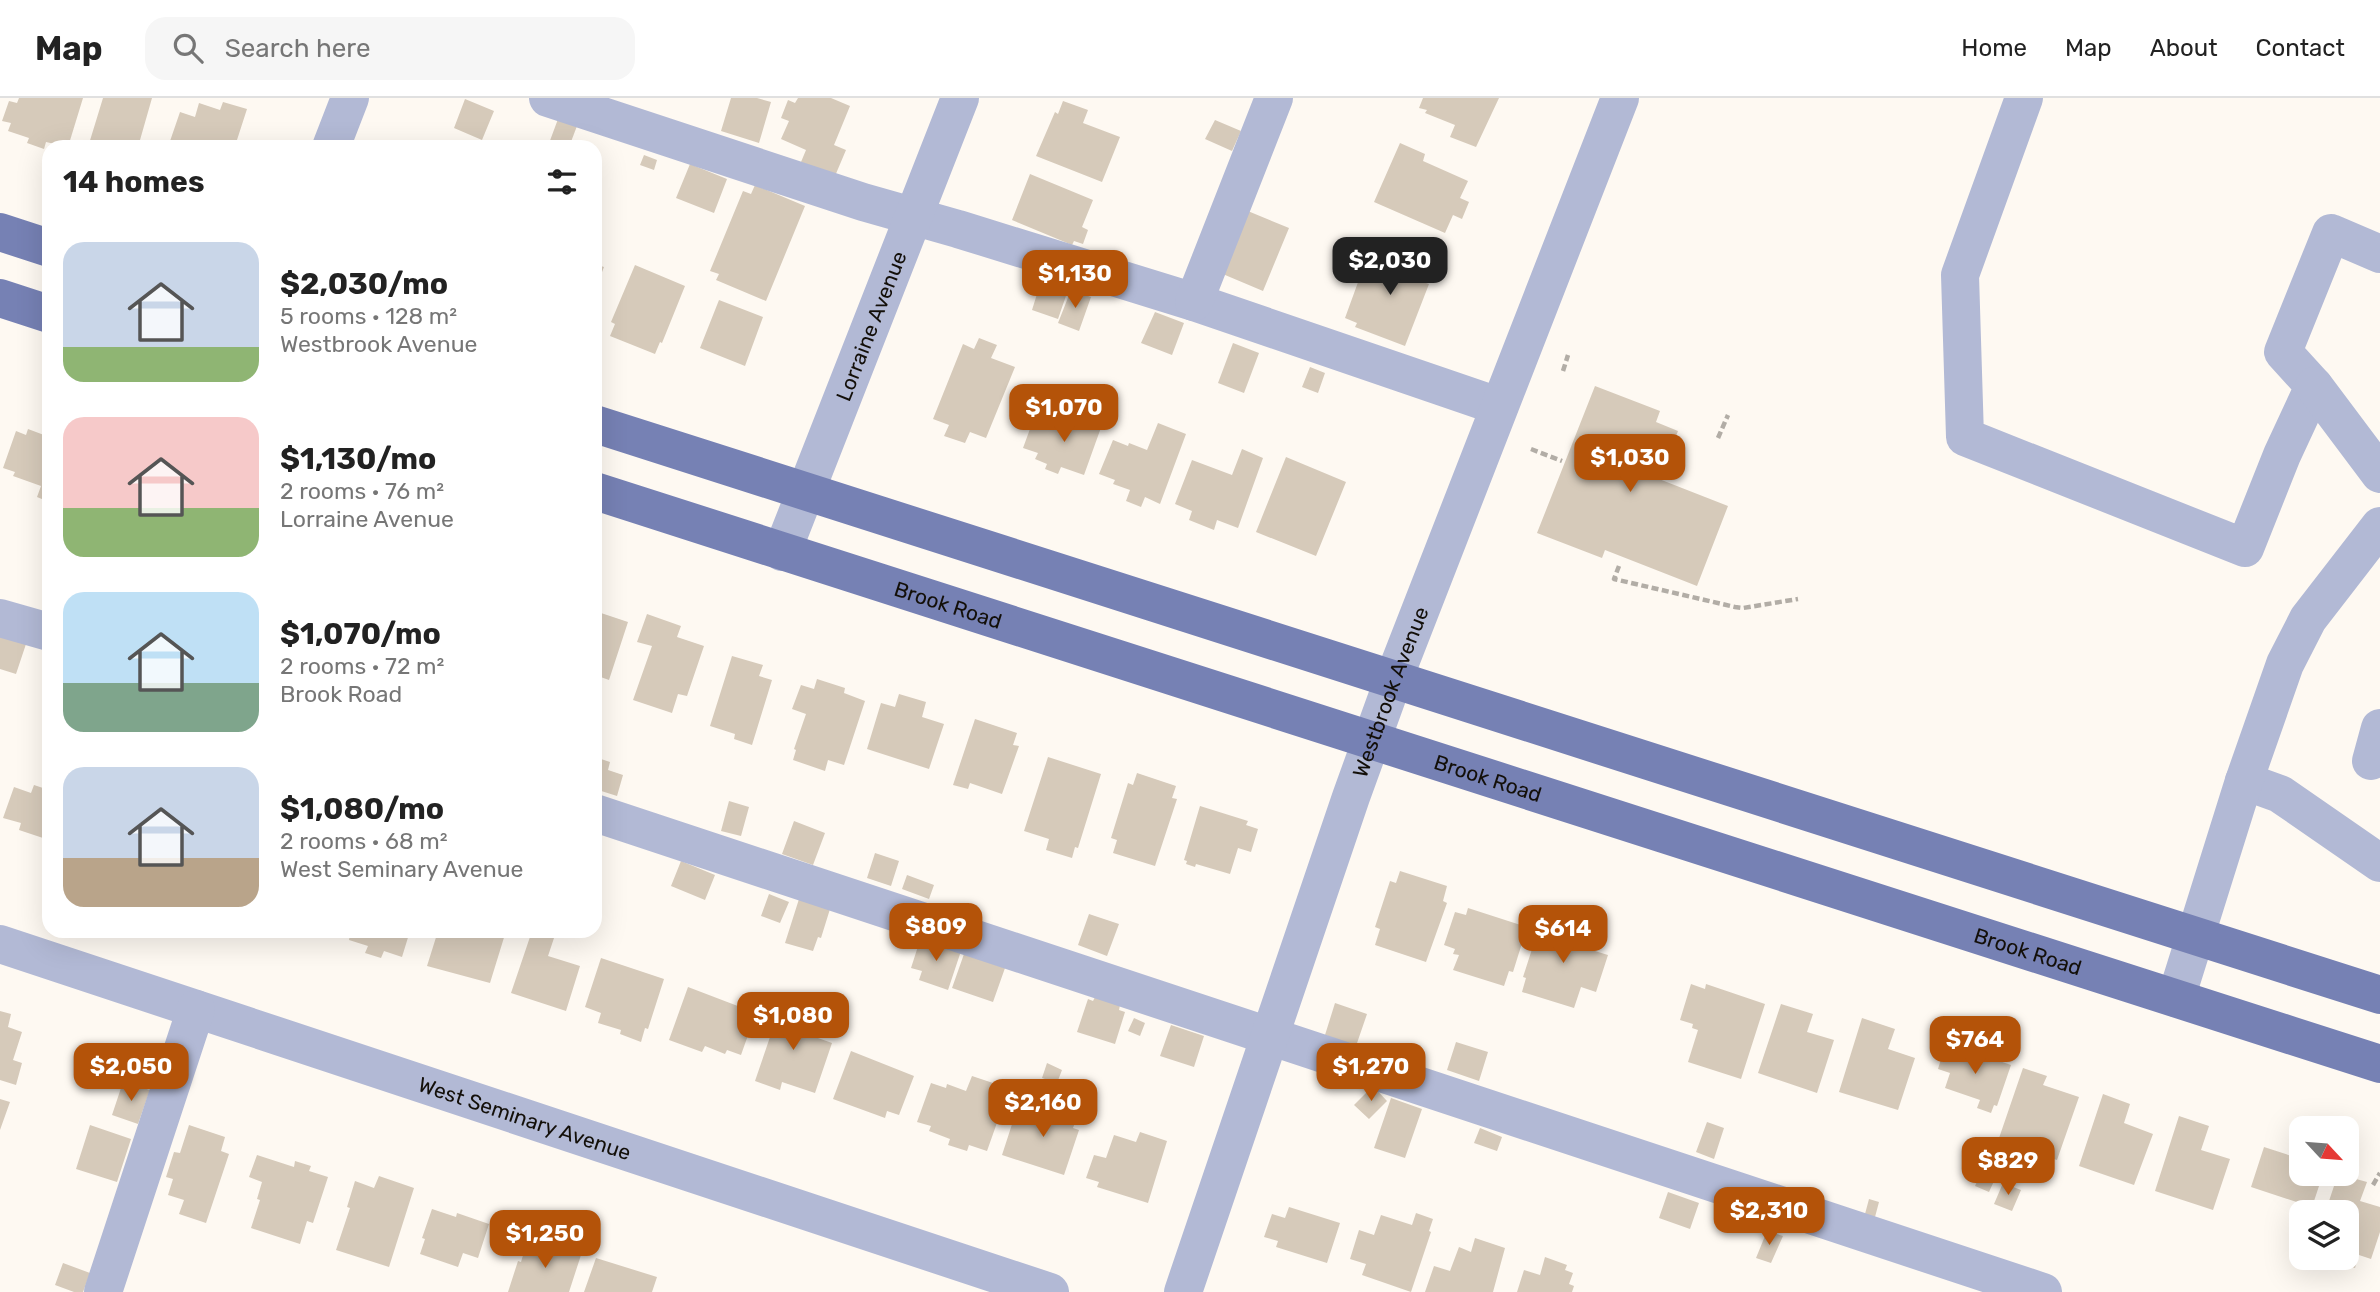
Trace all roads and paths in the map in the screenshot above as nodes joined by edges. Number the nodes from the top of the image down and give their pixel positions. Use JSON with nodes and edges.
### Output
{"nodes":[{"id":1,"x":350,"y":98,"type":"edge"},
{"id":2,"x":548,"y":98,"type":"edge"},
{"id":3,"x":960,"y":98,"type":"edge"},
{"id":4,"x":1274,"y":98,"type":"edge"},
{"id":5,"x":1620,"y":98,"type":"edge"},
{"id":6,"x":2024,"y":98,"type":"edge"},
{"id":7,"x":644,"y":112,"type":"edge"},
{"id":8,"x":334,"y":140,"type":"edge"},
{"id":9,"x":913,"y":216,"type":"junction"},
{"id":10,"x":0,"y":232,"type":"edge"},
{"id":11,"x":42,"y":246,"type":"edge"},
{"id":12,"x":2380,"y":254,"type":"edge"},
{"id":13,"x":0,"y":298,"type":"edge"},
{"id":14,"x":1194,"y":302,"type":"junction"},
{"id":15,"x":42,"y":312,"type":"edge"},
{"id":16,"x":1569,"y":355,"type":"dead end"},
{"id":17,"x":1563,"y":371,"type":"dead end"},
{"id":18,"x":2314,"y":386,"type":"junction"},
{"id":19,"x":1499,"y":406,"type":"junction"},
{"id":20,"x":1728,"y":415,"type":"dead end"},
{"id":21,"x":602,"y":426,"type":"edge"},
{"id":22,"x":1718,"y":438,"type":"dead end"},
{"id":23,"x":1531,"y":449,"type":"dead end"},
{"id":24,"x":1562,"y":461,"type":"dead end"},
{"id":25,"x":2380,"y":474,"type":"edge"},
{"id":26,"x":805,"y":492,"type":"junction"},
{"id":27,"x":602,"y":493,"type":"edge"},
{"id":28,"x":2380,"y":526,"type":"edge"},
{"id":29,"x":782,"y":552,"type":"junction"},
{"id":30,"x":1619,"y":566,"type":"dead end"},
{"id":31,"x":1798,"y":599,"type":"dead end"},
{"id":32,"x":0,"y":618,"type":"edge"},
{"id":33,"x":42,"y":630,"type":"edge"},
{"id":34,"x":1394,"y":678,"type":"junction"},
{"id":35,"x":1371,"y":741,"type":"junction"},
{"id":36,"x":2244,"y":781,"type":"junction"},
{"id":37,"x":602,"y":815,"type":"edge"},
{"id":38,"x":2380,"y":863,"type":"edge"},
{"id":39,"x":2196,"y":935,"type":"junction"},
{"id":40,"x":0,"y":944,"type":"edge"},
{"id":41,"x":2380,"y":995,"type":"edge"},
{"id":42,"x":2176,"y":998,"type":"junction"},
{"id":43,"x":196,"y":1009,"type":"junction"},
{"id":44,"x":1269,"y":1037,"type":"junction"},
{"id":45,"x":2380,"y":1064,"type":"edge"},
{"id":46,"x":2380,"y":1174,"type":"edge"},
{"id":47,"x":2373,"y":1185,"type":"dead end"},
{"id":48,"x":103,"y":1292,"type":"edge"},
{"id":49,"x":1051,"y":1292,"type":"edge"},
{"id":50,"x":1183,"y":1292,"type":"edge"},
{"id":51,"x":2043,"y":1292,"type":"edge"}],
"edges":[{"from":1,"to":8,"type":"street"},
{"from":2,"to":7,"type":"street"},
{"from":3,"to":9,"type":"street","name":"Lorraine Avenue"},
{"from":4,"to":14,"type":"street"},
{"from":5,"to":19,"type":"street","name":"Westbrook Avenue"},
{"from":6,"to":18,"type":"street"},
{"from":7,"to":9,"type":"street"},
{"from":9,"to":14,"type":"street"},
{"from":9,"to":26,"type":"street","name":"Lorraine Avenue"},
{"from":10,"to":11,"type":"main road"},
{"from":12,"to":18,"type":"street"},
{"from":13,"to":15,"type":"main road"},
{"from":14,"to":19,"type":"street"},
{"from":16,"to":17,"type":"path"},
{"from":18,"to":25,"type":"street"},
{"from":19,"to":34,"type":"street","name":"Westbrook Avenue"},
{"from":20,"to":22,"type":"path"},
{"from":21,"to":26,"type":"main road"},
{"from":23,"to":24,"type":"path"},
{"from":26,"to":29,"type":"street","name":"Lorraine Avenue"},
{"from":26,"to":34,"type":"main road"},
{"from":27,"to":29,"type":"main road","name":"Brook Road"},
{"from":28,"to":36,"type":"street"},
{"from":29,"to":35,"type":"main road","name":"Brook Road"},
{"from":30,"to":31,"type":"path"},
{"from":32,"to":33,"type":"street"},
{"from":34,"to":35,"type":"street","name":"Westbrook Avenue"},
{"from":34,"to":39,"type":"main road"},
{"from":35,"to":42,"type":"main road","name":"Brook Road"},
{"from":35,"to":44,"type":"street","name":"Westbrook Avenue"},
{"from":36,"to":38,"type":"street"},
{"from":36,"to":39,"type":"street"},
{"from":37,"to":44,"type":"street"},
{"from":39,"to":41,"type":"main road"},
{"from":39,"to":42,"type":"street"},
{"from":40,"to":43,"type":"street","name":"West Seminary Avenue"},
{"from":42,"to":45,"type":"main road","name":"Brook Road"},
{"from":43,"to":48,"type":"street"},
{"from":43,"to":49,"type":"street","name":"West Seminary Avenue"},
{"from":44,"to":50,"type":"street","name":"Westbrook Avenue"},
{"from":44,"to":51,"type":"street"},
{"from":46,"to":47,"type":"path"}]}
